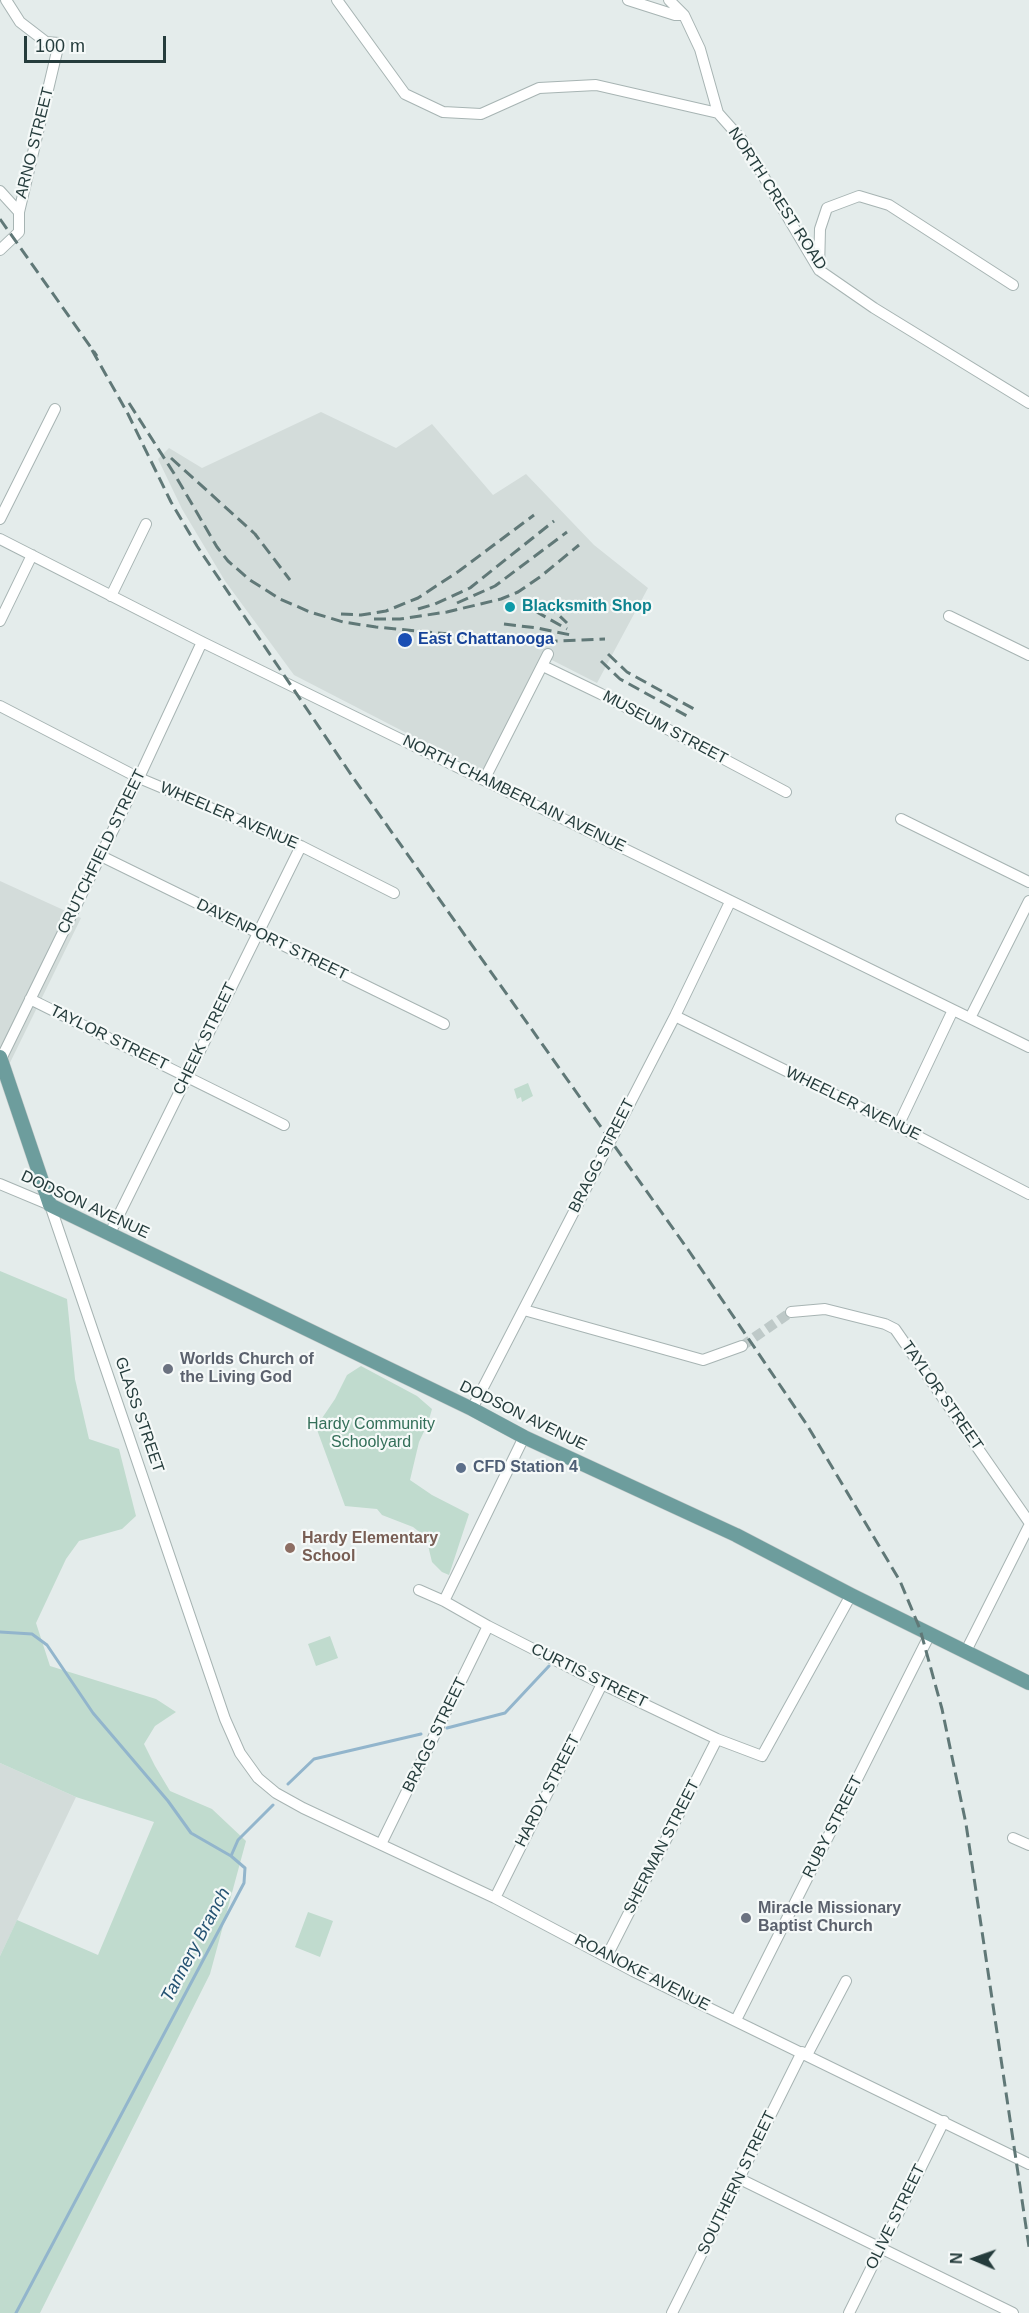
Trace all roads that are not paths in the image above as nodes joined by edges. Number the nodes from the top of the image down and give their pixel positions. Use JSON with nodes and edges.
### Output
{"nodes":[{"id":1,"x":6,"y":0,"type":"edge"},
{"id":2,"x":338,"y":0,"type":"edge"},
{"id":3,"x":628,"y":0,"type":"edge"},
{"id":4,"x":669,"y":0,"type":"edge"},
{"id":5,"x":684,"y":15,"type":"junction"},
{"id":6,"x":718,"y":113,"type":"junction"},
{"id":7,"x":0,"y":191,"type":"edge"},
{"id":8,"x":19,"y":212,"type":"junction"},
{"id":9,"x":0,"y":250,"type":"edge"},
{"id":10,"x":819,"y":270,"type":"junction"},
{"id":11,"x":1013,"y":285,"type":"dead end"},
{"id":12,"x":1029,"y":403,"type":"edge"},
{"id":13,"x":55,"y":409,"type":"dead end"},
{"id":14,"x":0,"y":519,"type":"edge"},
{"id":15,"x":146,"y":524,"type":"dead end"},
{"id":16,"x":0,"y":539,"type":"edge"},
{"id":17,"x":32,"y":555,"type":"junction"},
{"id":18,"x":111,"y":596,"type":"junction"},
{"id":19,"x":949,"y":616,"type":"dead end"},
{"id":20,"x":0,"y":621,"type":"edge"},
{"id":21,"x":202,"y":642,"type":"junction"},
{"id":22,"x":548,"y":654,"type":"dead end"},
{"id":23,"x":1029,"y":655,"type":"edge"},
{"id":24,"x":543,"y":666,"type":"junction"},
{"id":25,"x":0,"y":706,"type":"edge"},
{"id":26,"x":139,"y":778,"type":"junction"},
{"id":27,"x":484,"y":780,"type":"junction"},
{"id":28,"x":786,"y":792,"type":"dead end"},
{"id":29,"x":901,"y":819,"type":"dead end"},
{"id":30,"x":301,"y":846,"type":"junction"},
{"id":31,"x":101,"y":856,"type":"junction"},
{"id":32,"x":1029,"y":882,"type":"edge"},
{"id":33,"x":394,"y":893,"type":"dead end"},
{"id":34,"x":1029,"y":901,"type":"edge"},
{"id":35,"x":730,"y":902,"type":"junction"},
{"id":36,"x":257,"y":933,"type":"junction"},
{"id":37,"x":30,"y":999,"type":"junction"},
{"id":38,"x":953,"y":1010,"type":"junction"},
{"id":39,"x":675,"y":1016,"type":"junction"},
{"id":40,"x":970,"y":1018,"type":"junction"},
{"id":41,"x":444,"y":1024,"type":"dead end"},
{"id":42,"x":1029,"y":1047,"type":"edge"},
{"id":43,"x":0,"y":1059,"type":"edge"},
{"id":44,"x":187,"y":1076,"type":"junction"},
{"id":45,"x":284,"y":1125,"type":"dead end"},
{"id":46,"x":898,"y":1126,"type":"junction"},
{"id":47,"x":0,"y":1184,"type":"edge"},
{"id":48,"x":1029,"y":1194,"type":"edge"},
{"id":49,"x":50,"y":1205,"type":"junction"},
{"id":50,"x":110,"y":1233,"type":"junction"},
{"id":51,"x":524,"y":1310,"type":"junction"},
{"id":52,"x":791,"y":1312,"type":"tunnel mouth"},
{"id":53,"x":742,"y":1346,"type":"tunnel mouth"},
{"id":54,"x":472,"y":1409,"type":"junction"},
{"id":55,"x":524,"y":1437,"type":"junction"},
{"id":56,"x":1029,"y":1524,"type":"edge"},
{"id":57,"x":420,"y":1590,"type":"dead end"},
{"id":58,"x":851,"y":1595,"type":"junction"},
{"id":59,"x":444,"y":1600,"type":"junction"},
{"id":60,"x":488,"y":1626,"type":"junction"},
{"id":61,"x":930,"y":1634,"type":"junction"},
{"id":62,"x":966,"y":1652,"type":"junction"},
{"id":63,"x":1029,"y":1683,"type":"edge"},
{"id":64,"x":602,"y":1684,"type":"junction"},
{"id":65,"x":717,"y":1739,"type":"junction"},
{"id":66,"x":258,"y":1778,"type":"joint"},
{"id":67,"x":1013,"y":1838,"type":"dead end"},
{"id":68,"x":381,"y":1845,"type":"junction"},
{"id":69,"x":1029,"y":1845,"type":"edge"},
{"id":70,"x":495,"y":1898,"type":"junction"},
{"id":71,"x":606,"y":1956,"type":"junction"},
{"id":72,"x":846,"y":1980,"type":"dead end"},
{"id":73,"x":736,"y":2020,"type":"junction"},
{"id":74,"x":804,"y":2054,"type":"junction"},
{"id":75,"x":944,"y":2121,"type":"junction"},
{"id":76,"x":1029,"y":2163,"type":"edge"},
{"id":77,"x":740,"y":2179,"type":"junction"},
{"id":78,"x":882,"y":2247,"type":"junction"},
{"id":79,"x":672,"y":2313,"type":"edge"},
{"id":80,"x":849,"y":2313,"type":"edge"},
{"id":81,"x":1013,"y":2313,"type":"edge"}],
"edges":[{"from":1,"to":8,"type":"street","name":"ARNO STREET"},
{"from":2,"to":6,"type":"street","name":"NORTH CREST ROAD"},
{"from":3,"to":5,"type":"street"},
{"from":4,"to":5,"type":"street"},
{"from":5,"to":6,"type":"street"},
{"from":6,"to":10,"type":"street","name":"NORTH CREST ROAD"},
{"from":7,"to":8,"type":"street"},
{"from":8,"to":9,"type":"street","name":"ARNO STREET"},
{"from":10,"to":11,"type":"street"},
{"from":10,"to":12,"type":"street","name":"NORTH CREST ROAD"},
{"from":13,"to":14,"type":"street"},
{"from":15,"to":18,"type":"street"},
{"from":16,"to":17,"type":"street","name":"NORTH CHAMBERLAIN AVENUE"},
{"from":17,"to":18,"type":"street","name":"NORTH CHAMBERLAIN AVENUE"},
{"from":17,"to":20,"type":"street"},
{"from":18,"to":21,"type":"street","name":"NORTH CHAMBERLAIN AVENUE"},
{"from":19,"to":23,"type":"street"},
{"from":21,"to":26,"type":"street","name":"CRUTCHFIELD STREET"},
{"from":21,"to":27,"type":"street","name":"NORTH CHAMBERLAIN AVENUE"},
{"from":22,"to":24,"type":"street"},
{"from":24,"to":27,"type":"street"},
{"from":24,"to":28,"type":"street","name":"MUSEUM STREET"},
{"from":25,"to":26,"type":"street","name":"WHEELER AVENUE"},
{"from":26,"to":30,"type":"street","name":"WHEELER AVENUE"},
{"from":26,"to":31,"type":"street","name":"CRUTCHFIELD STREET"},
{"from":27,"to":35,"type":"street","name":"NORTH CHAMBERLAIN AVENUE"},
{"from":29,"to":32,"type":"street"},
{"from":30,"to":33,"type":"street","name":"WHEELER AVENUE"},
{"from":30,"to":36,"type":"street","name":"CHEEK STREET"},
{"from":31,"to":36,"type":"street","name":"DAVENPORT STREET"},
{"from":31,"to":37,"type":"street","name":"CRUTCHFIELD STREET"},
{"from":34,"to":40,"type":"street"},
{"from":35,"to":38,"type":"street","name":"NORTH CHAMBERLAIN AVENUE"},
{"from":35,"to":39,"type":"street","name":"BRAGG STREET"},
{"from":36,"to":41,"type":"street","name":"DAVENPORT STREET"},
{"from":36,"to":44,"type":"street","name":"CHEEK STREET"},
{"from":37,"to":43,"type":"street","name":"CRUTCHFIELD STREET"},
{"from":37,"to":44,"type":"street","name":"TAYLOR STREET"},
{"from":38,"to":40,"type":"street","name":"NORTH CHAMBERLAIN AVENUE"},
{"from":38,"to":46,"type":"street"},
{"from":39,"to":46,"type":"street","name":"WHEELER AVENUE"},
{"from":39,"to":51,"type":"street","name":"BRAGG STREET"},
{"from":40,"to":42,"type":"street","name":"NORTH CHAMBERLAIN AVENUE"},
{"from":43,"to":49,"type":"main road","name":"GLASS STREET"},
{"from":44,"to":45,"type":"street","name":"TAYLOR STREET"},
{"from":44,"to":50,"type":"street","name":"CHEEK STREET"},
{"from":46,"to":48,"type":"street","name":"WHEELER AVENUE"},
{"from":47,"to":49,"type":"street","name":"DODSON AVENUE"},
{"from":49,"to":50,"type":"main road","name":"DODSON AVENUE"},
{"from":49,"to":66,"type":"street","name":"GLASS STREET"},
{"from":50,"to":54,"type":"main road","name":"DODSON AVENUE"},
{"from":51,"to":53,"type":"street"},
{"from":51,"to":54,"type":"street","name":"BRAGG STREET"},
{"from":52,"to":56,"type":"street","name":"TAYLOR STREET"},
{"from":54,"to":55,"type":"main road","name":"DODSON AVENUE"},
{"from":55,"to":58,"type":"main road","name":"DODSON AVENUE"},
{"from":55,"to":59,"type":"street"},
{"from":56,"to":62,"type":"street"},
{"from":57,"to":59,"type":"street","name":"CURTIS STREET"},
{"from":58,"to":61,"type":"main road","name":"DODSON AVENUE"},
{"from":58,"to":65,"type":"street","name":"CURTIS STREET"},
{"from":59,"to":60,"type":"street","name":"CURTIS STREET"},
{"from":60,"to":64,"type":"street","name":"CURTIS STREET"},
{"from":60,"to":68,"type":"street","name":"BRAGG STREET"},
{"from":61,"to":62,"type":"main road","name":"DODSON AVENUE"},
{"from":61,"to":73,"type":"street","name":"RUBY STREET"},
{"from":62,"to":63,"type":"main road","name":"DODSON AVENUE"},
{"from":64,"to":65,"type":"street","name":"CURTIS STREET"},
{"from":64,"to":70,"type":"street","name":"HARDY STREET"},
{"from":65,"to":71,"type":"street","name":"SHERMAN STREET"},
{"from":66,"to":68,"type":"street","name":"ROANOKE AVENUE"},
{"from":67,"to":69,"type":"street"},
{"from":68,"to":70,"type":"street","name":"ROANOKE AVENUE"},
{"from":70,"to":71,"type":"street","name":"ROANOKE AVENUE"},
{"from":71,"to":73,"type":"street","name":"ROANOKE AVENUE"},
{"from":72,"to":74,"type":"street","name":"SOUTHERN STREET"},
{"from":73,"to":74,"type":"street","name":"ROANOKE AVENUE"},
{"from":74,"to":75,"type":"street","name":"ROANOKE AVENUE"},
{"from":74,"to":77,"type":"street","name":"SOUTHERN STREET"},
{"from":75,"to":76,"type":"street","name":"ROANOKE AVENUE"},
{"from":75,"to":78,"type":"street","name":"OLIVE STREET"},
{"from":77,"to":78,"type":"street"},
{"from":77,"to":79,"type":"street","name":"SOUTHERN STREET"},
{"from":78,"to":80,"type":"street","name":"OLIVE STREET"},
{"from":78,"to":81,"type":"street"}]}
